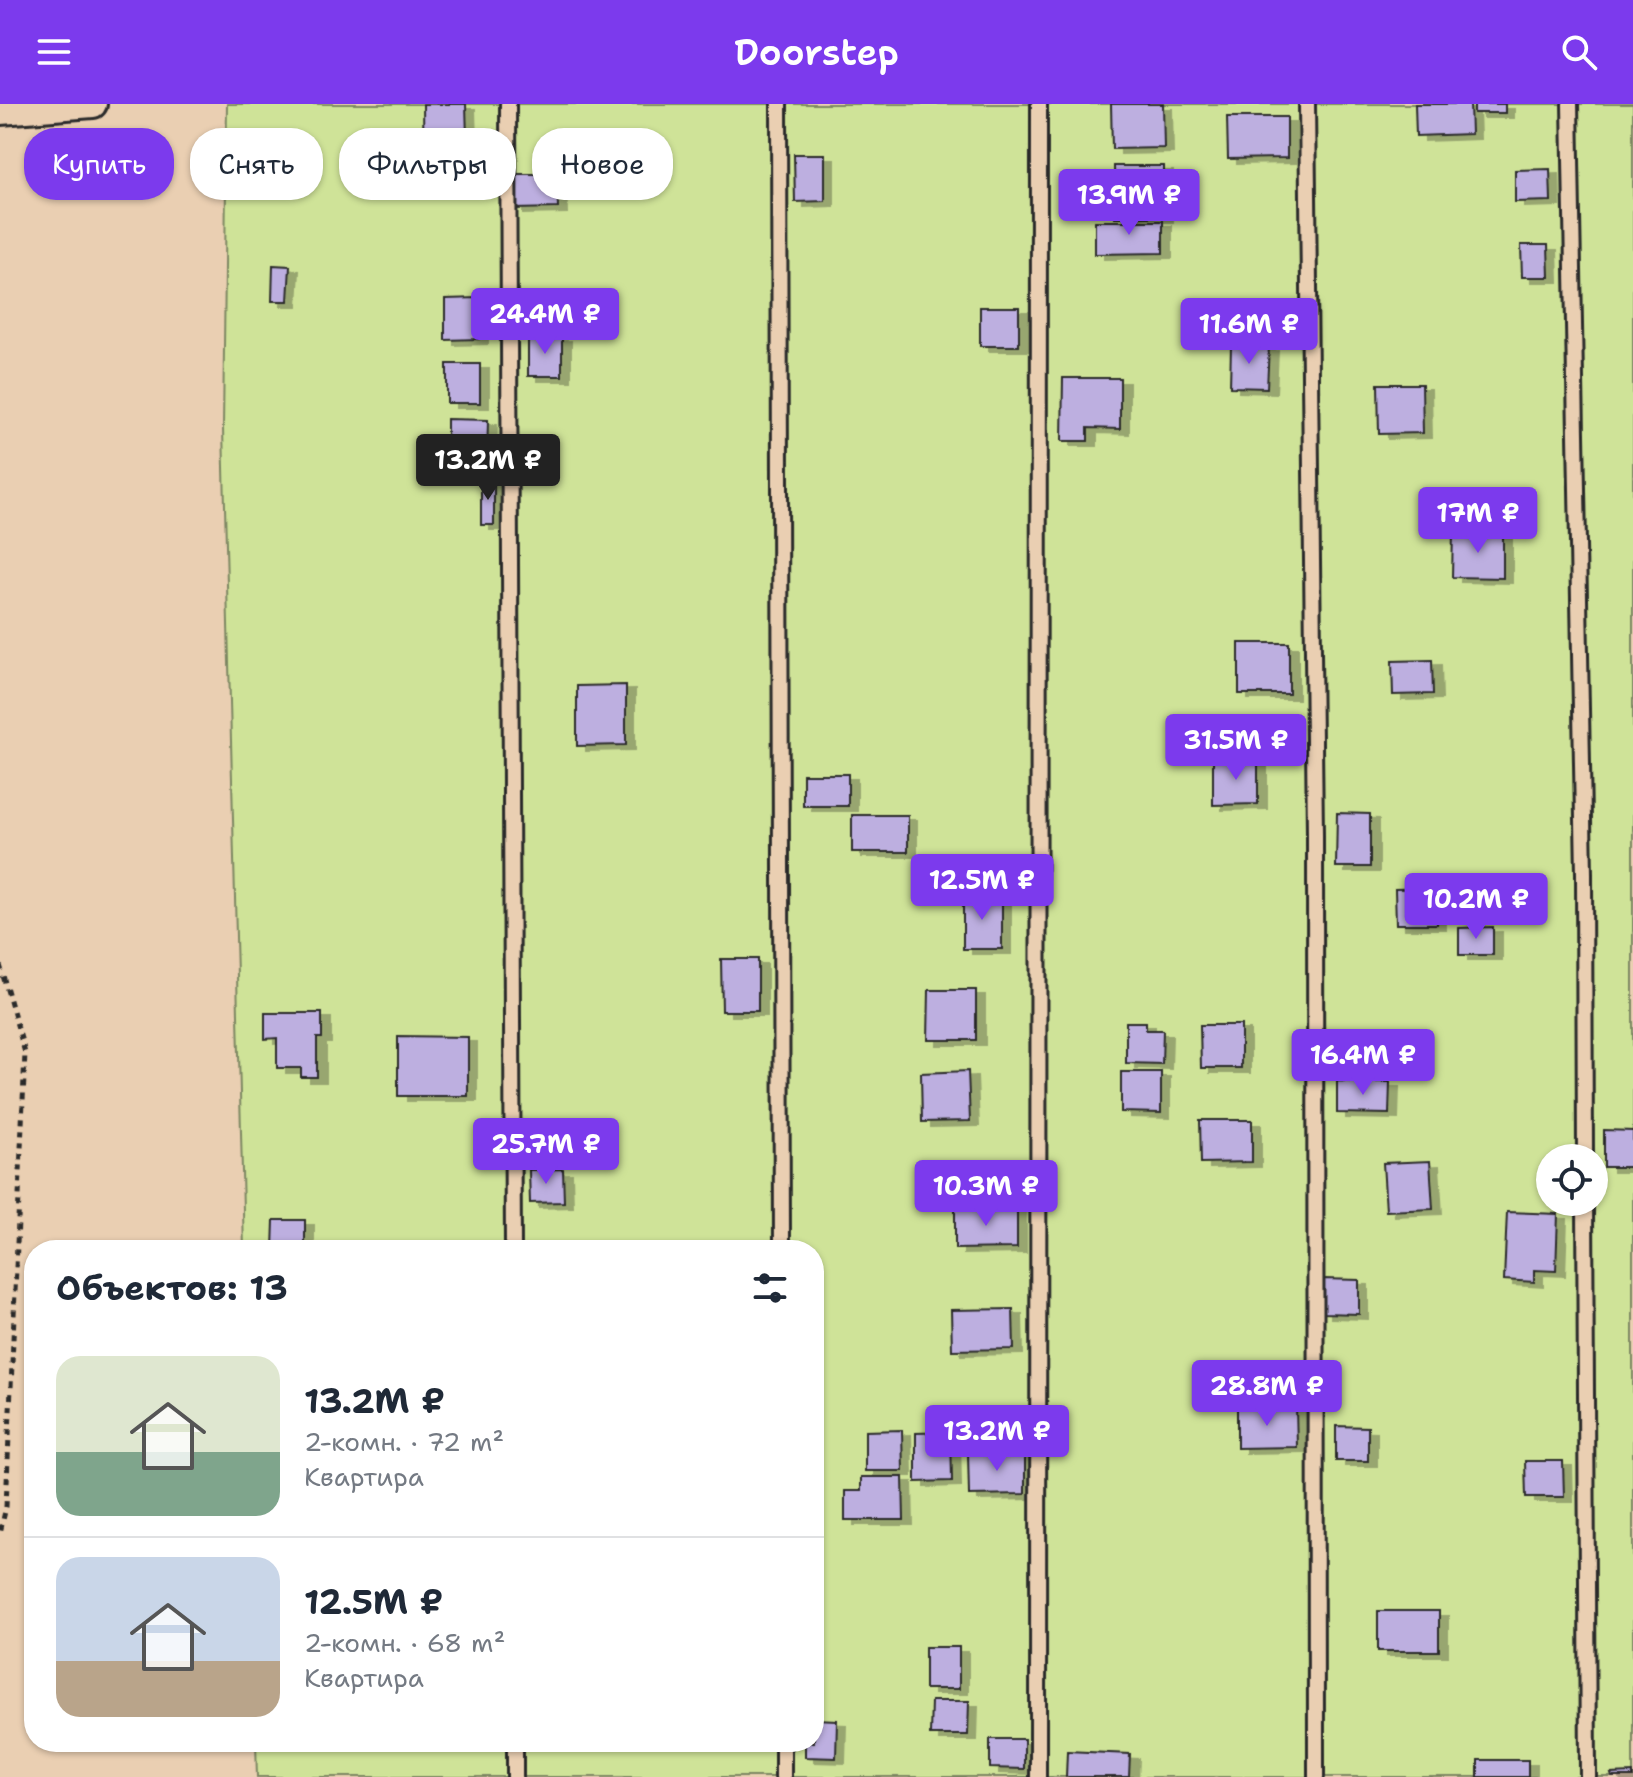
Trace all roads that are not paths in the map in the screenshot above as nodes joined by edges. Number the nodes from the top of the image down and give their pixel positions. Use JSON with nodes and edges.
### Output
{"nodes":[{"id":1,"x":93,"y":104,"type":"edge"},
{"id":2,"x":508,"y":104,"type":"edge"},
{"id":3,"x":779,"y":104,"type":"edge"},
{"id":4,"x":1039,"y":104,"type":"edge"},
{"id":5,"x":1307,"y":104,"type":"edge"},
{"id":6,"x":1570,"y":104,"type":"edge"},
{"id":7,"x":0,"y":111,"type":"edge"},
{"id":8,"x":1585,"y":1144,"type":"edge"},
{"id":9,"x":1585,"y":1216,"type":"edge"},
{"id":10,"x":513,"y":1240,"type":"edge"},
{"id":11,"x":782,"y":1240,"type":"edge"},
{"id":12,"x":515,"y":1752,"type":"edge"},
{"id":13,"x":783,"y":1752,"type":"edge"},
{"id":14,"x":515,"y":1777,"type":"edge"},
{"id":15,"x":783,"y":1777,"type":"edge"},
{"id":16,"x":1038,"y":1777,"type":"edge"},
{"id":17,"x":1316,"y":1777,"type":"edge"},
{"id":18,"x":1588,"y":1777,"type":"edge"}],
"edges":[{"from":1,"to":7,"type":"street"},
{"from":2,"to":10,"type":"lane"},
{"from":3,"to":11,"type":"lane"},
{"from":4,"to":16,"type":"lane"},
{"from":5,"to":17,"type":"lane"},
{"from":6,"to":8,"type":"lane"},
{"from":9,"to":18,"type":"lane"},
{"from":12,"to":14,"type":"lane"},
{"from":13,"to":15,"type":"lane"}]}
